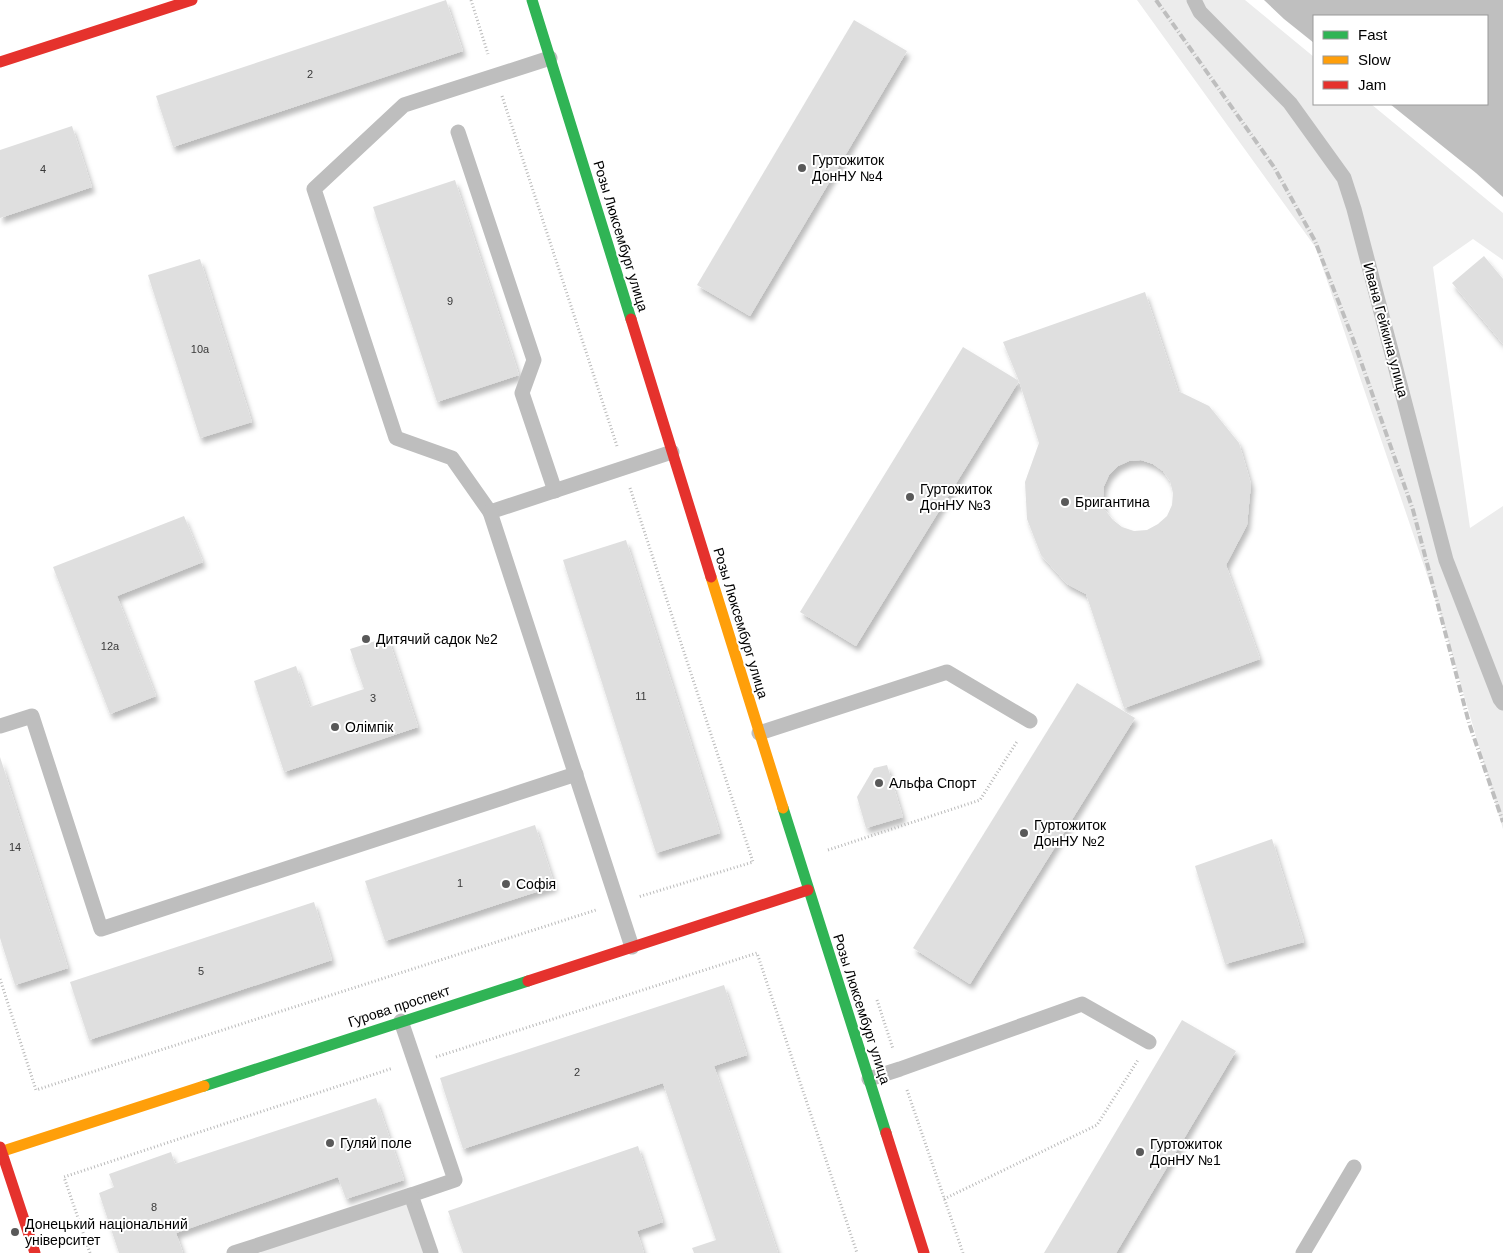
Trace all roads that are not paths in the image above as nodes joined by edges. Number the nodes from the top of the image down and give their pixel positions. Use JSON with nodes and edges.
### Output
{"nodes":[{"id":1,"x":192,"y":0,"type":"edge"},
{"id":2,"x":532,"y":0,"type":"edge"},
{"id":3,"x":1194,"y":0,"type":"edge"},
{"id":4,"x":550,"y":58,"type":"junction"},
{"id":5,"x":0,"y":62,"type":"edge"},
{"id":6,"x":458,"y":132,"type":"dead end"},
{"id":7,"x":672,"y":452,"type":"junction"},
{"id":8,"x":555,"y":490,"type":"junction"},
{"id":9,"x":490,"y":512,"type":"junction"},
{"id":10,"x":1503,"y":703,"type":"edge"},
{"id":11,"x":1030,"y":721,"type":"road end"},
{"id":12,"x":0,"y":726,"type":"edge"},
{"id":13,"x":759,"y":733,"type":"junction"},
{"id":14,"x":576,"y":774,"type":"junction"},
{"id":15,"x":808,"y":890,"type":"junction"},
{"id":16,"x":632,"y":947,"type":"junction"},
{"id":17,"x":401,"y":1022,"type":"junction"},
{"id":18,"x":1149,"y":1042,"type":"road end"},
{"id":19,"x":869,"y":1079,"type":"junction"},
{"id":20,"x":0,"y":1150,"type":"edge"},
{"id":21,"x":1354,"y":1166,"type":"dead end"},
{"id":22,"x":411,"y":1195,"type":"junction"},
{"id":23,"x":35,"y":1253,"type":"edge"},
{"id":24,"x":234,"y":1253,"type":"edge"},
{"id":25,"x":431,"y":1253,"type":"edge"},
{"id":26,"x":924,"y":1253,"type":"edge"},
{"id":27,"x":1303,"y":1253,"type":"edge"}],
"edges":[{"from":1,"to":5,"type":"street"},
{"from":2,"to":4,"type":"street","name":"Розы Люксембург улица"},
{"from":3,"to":10,"type":"lane","name":"Ивана Гейкина улица"},
{"from":4,"to":7,"type":"street","name":"Розы Люксембург улица"},
{"from":4,"to":9,"type":"lane"},
{"from":6,"to":8,"type":"lane"},
{"from":7,"to":8,"type":"lane"},
{"from":7,"to":13,"type":"street","name":"Розы Люксембург улица"},
{"from":8,"to":9,"type":"lane"},
{"from":9,"to":14,"type":"lane"},
{"from":11,"to":13,"type":"lane"},
{"from":12,"to":14,"type":"lane"},
{"from":13,"to":15,"type":"street","name":"Розы Люксембург улица"},
{"from":14,"to":16,"type":"lane"},
{"from":15,"to":16,"type":"street","name":"Гурова проспект"},
{"from":15,"to":19,"type":"street","name":"Розы Люксембург улица"},
{"from":16,"to":17,"type":"street","name":"Гурова проспект"},
{"from":17,"to":20,"type":"street","name":"Гурова проспект"},
{"from":17,"to":22,"type":"lane"},
{"from":18,"to":19,"type":"lane"},
{"from":19,"to":26,"type":"street","name":"Розы Люксембург улица"},
{"from":20,"to":23,"type":"street"},
{"from":21,"to":27,"type":"lane"},
{"from":22,"to":24,"type":"lane"},
{"from":22,"to":25,"type":"lane"}]}
